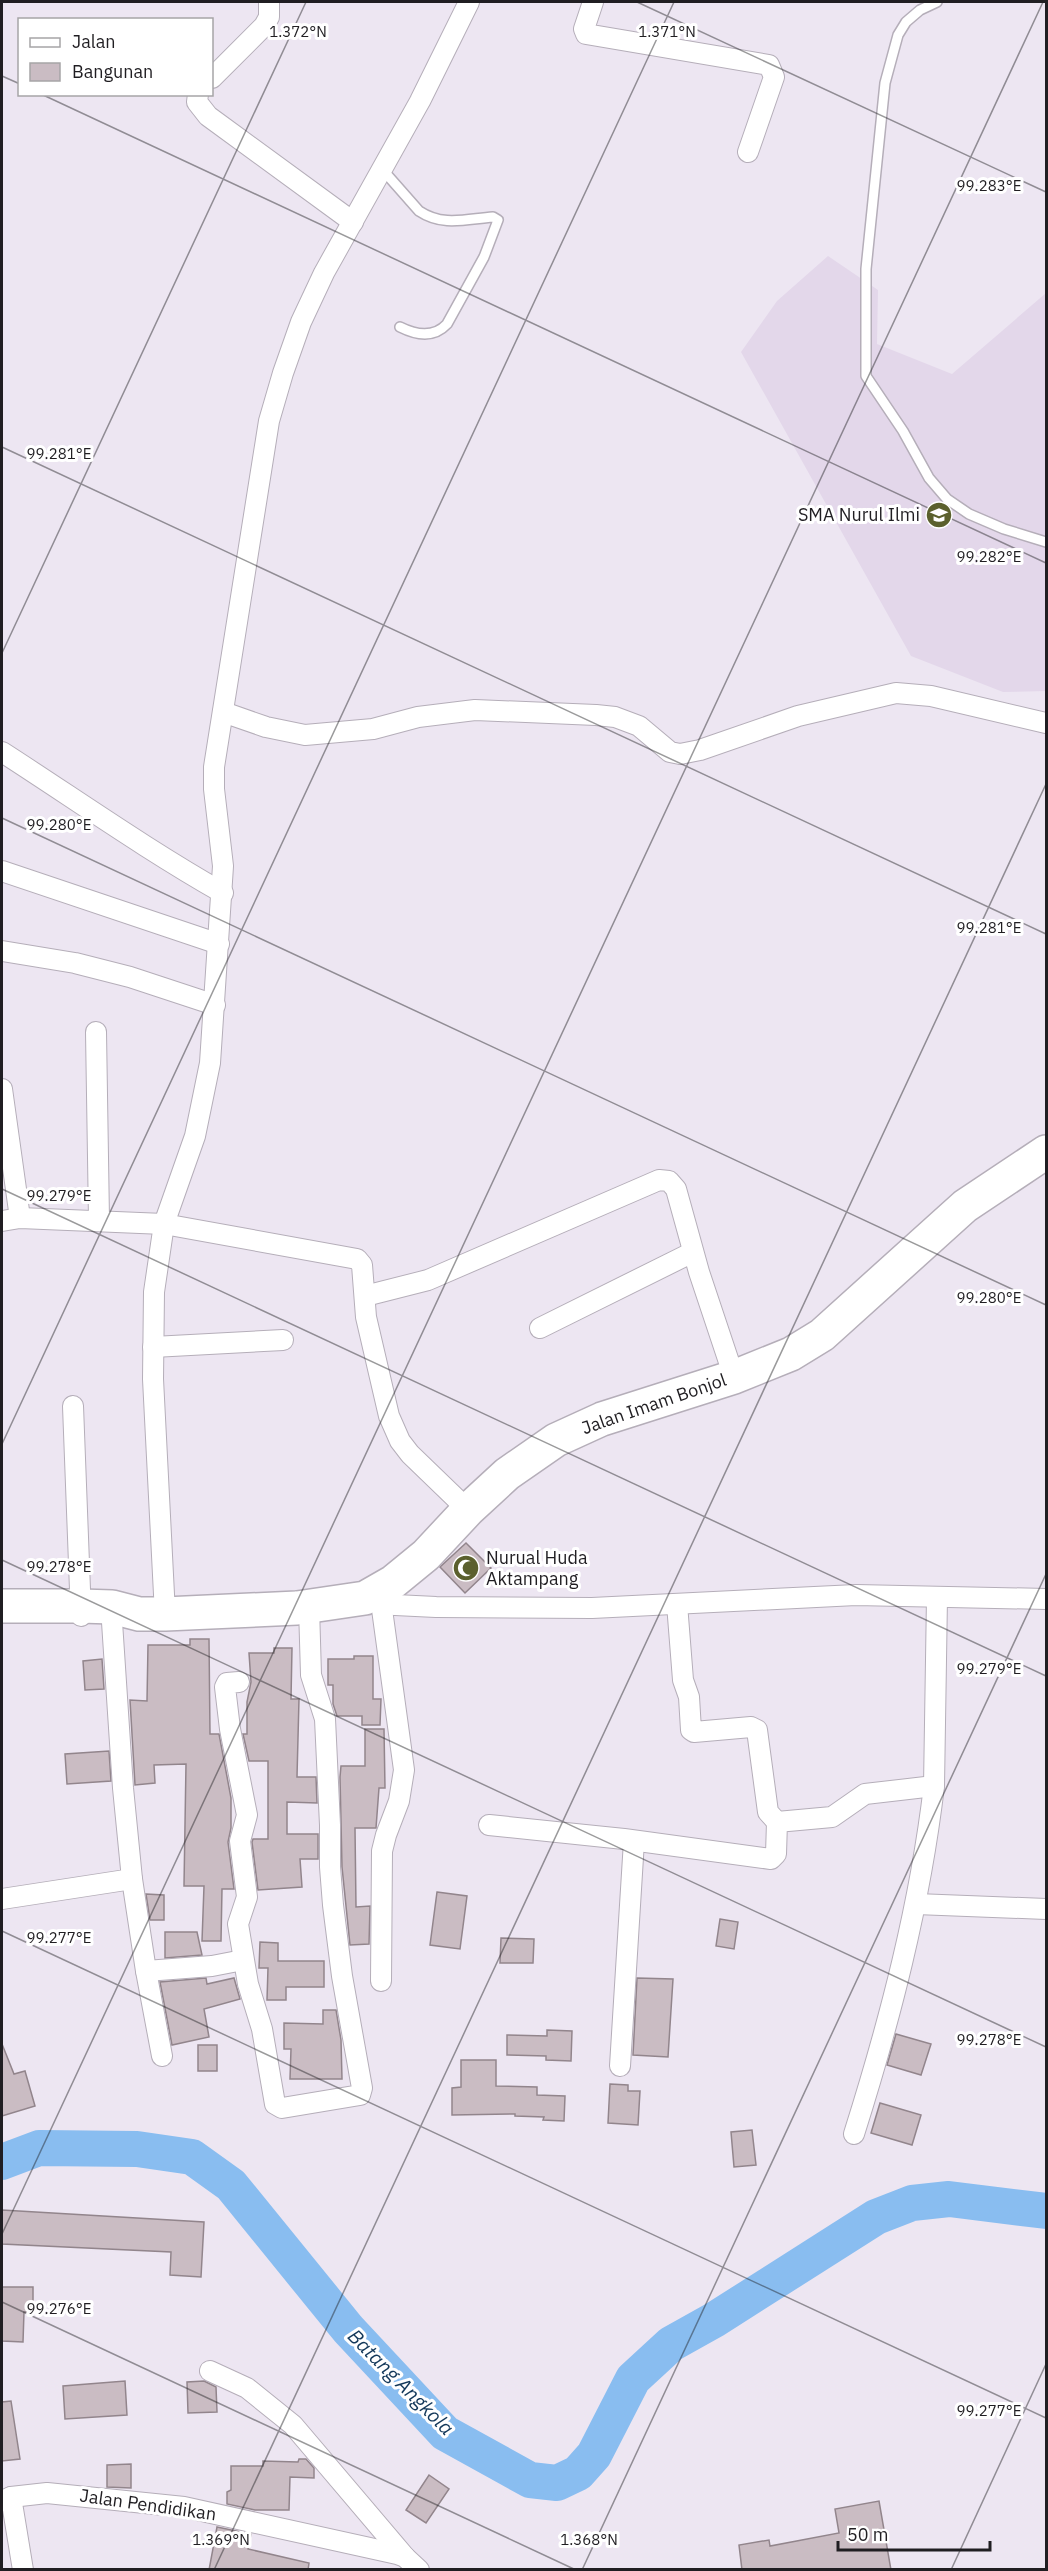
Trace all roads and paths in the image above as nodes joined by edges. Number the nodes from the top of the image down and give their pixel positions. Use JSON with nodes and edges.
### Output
{"nodes":[{"id":1,"x":269,"y":2,"type":"edge"},
{"id":2,"x":469,"y":2,"type":"edge"},
{"id":3,"x":593,"y":2,"type":"edge"},
{"id":4,"x":937,"y":2,"type":"edge"},
{"id":5,"x":213,"y":77,"type":"edge"},
{"id":6,"x":198,"y":96,"type":"edge"},
{"id":7,"x":748,"y":152,"type":"dead end"},
{"id":8,"x":382,"y":169,"type":"junction"},
{"id":9,"x":353,"y":222,"type":"junction"},
{"id":10,"x":400,"y":327,"type":"dead end"},
{"id":11,"x":1047,"y":542,"type":"edge"},
{"id":12,"x":223,"y":712,"type":"junction"},
{"id":13,"x":1047,"y":723,"type":"edge"},
{"id":14,"x":2,"y":752,"type":"edge"},
{"id":15,"x":2,"y":871,"type":"edge"},
{"id":16,"x":223,"y":893,"type":"junction"},
{"id":17,"x":219,"y":944,"type":"junction"},
{"id":18,"x":2,"y":951,"type":"edge"},
{"id":19,"x":215,"y":1005,"type":"junction"},
{"id":20,"x":96,"y":1032,"type":"dead end"},
{"id":21,"x":2,"y":1089,"type":"edge"},
{"id":22,"x":1047,"y":1152,"type":"edge"},
{"id":23,"x":11,"y":1220,"type":"edge"},
{"id":24,"x":99,"y":1220,"type":"junction"},
{"id":25,"x":164,"y":1224,"type":"junction"},
{"id":26,"x":693,"y":1251,"type":"junction"},
{"id":27,"x":365,"y":1296,"type":"junction"},
{"id":28,"x":540,"y":1328,"type":"dead end"},
{"id":29,"x":283,"y":1340,"type":"dead end"},
{"id":30,"x":153,"y":1347,"type":"junction"},
{"id":31,"x":734,"y":1377,"type":"junction"},
{"id":32,"x":73,"y":1406,"type":"dead end"},
{"id":33,"x":468,"y":1510,"type":"junction"},
{"id":34,"x":937,"y":1597,"type":"junction"},
{"id":35,"x":1047,"y":1599,"type":"edge"},
{"id":36,"x":373,"y":1600,"type":"junction"},
{"id":37,"x":677,"y":1604,"type":"junction"},
{"id":38,"x":2,"y":1606,"type":"edge"},
{"id":39,"x":309,"y":1607,"type":"junction"},
{"id":40,"x":115,"y":1614,"type":"junction"},
{"id":41,"x":2,"y":1623,"type":"edge"},
{"id":42,"x":239,"y":1682,"type":"dead end"},
{"id":43,"x":934,"y":1786,"type":"junction"},
{"id":44,"x":777,"y":1822,"type":"junction"},
{"id":45,"x":489,"y":1825,"type":"dead end"},
{"id":46,"x":634,"y":1841,"type":"junction"},
{"id":47,"x":132,"y":1879,"type":"junction"},
{"id":48,"x":2,"y":1899,"type":"edge"},
{"id":49,"x":916,"y":1904,"type":"junction"},
{"id":50,"x":1047,"y":1909,"type":"edge"},
{"id":51,"x":243,"y":1960,"type":"junction"},
{"id":52,"x":146,"y":1971,"type":"junction"},
{"id":53,"x":381,"y":1981,"type":"dead end"},
{"id":54,"x":162,"y":2056,"type":"dead end"},
{"id":55,"x":620,"y":2066,"type":"dead end"},
{"id":56,"x":854,"y":2134,"type":"dead end"},
{"id":57,"x":210,"y":2371,"type":"dead end"},
{"id":58,"x":6,"y":2499,"type":"edge"},
{"id":59,"x":412,"y":2563,"type":"edge"},
{"id":60,"x":23,"y":2570,"type":"edge"}],
"edges":[{"from":1,"to":5,"type":"street"},
{"from":2,"to":8,"type":"street"},
{"from":3,"to":7,"type":"street"},
{"from":4,"to":11,"type":"lane"},
{"from":6,"to":9,"type":"street"},
{"from":8,"to":9,"type":"street"},
{"from":8,"to":10,"type":"lane"},
{"from":9,"to":12,"type":"street"},
{"from":12,"to":13,"type":"street"},
{"from":12,"to":16,"type":"street"},
{"from":14,"to":16,"type":"street"},
{"from":15,"to":17,"type":"street"},
{"from":16,"to":17,"type":"street"},
{"from":17,"to":19,"type":"street"},
{"from":18,"to":19,"type":"street"},
{"from":19,"to":25,"type":"street"},
{"from":20,"to":24,"type":"street"},
{"from":21,"to":23,"type":"street"},
{"from":22,"to":31,"type":"highway","name":"Jalan Imam Bonjol"},
{"from":23,"to":24,"type":"street"},
{"from":24,"to":25,"type":"street"},
{"from":25,"to":27,"type":"street"},
{"from":25,"to":30,"type":"street"},
{"from":26,"to":27,"type":"street"},
{"from":26,"to":28,"type":"street"},
{"from":26,"to":31,"type":"street"},
{"from":27,"to":33,"type":"street"},
{"from":29,"to":30,"type":"street"},
{"from":30,"to":40,"type":"street"},
{"from":31,"to":33,"type":"highway","name":"Jalan Imam Bonjol"},
{"from":32,"to":40,"type":"street"},
{"from":33,"to":36,"type":"highway","name":"Jalan Imam Bonjol"},
{"from":34,"to":35,"type":"street"},
{"from":34,"to":37,"type":"street"},
{"from":34,"to":43,"type":"street"},
{"from":36,"to":37,"type":"street"},
{"from":36,"to":39,"type":"highway","name":"Jalan Imam Bonjol"},
{"from":36,"to":53,"type":"street"},
{"from":37,"to":44,"type":"street"},
{"from":38,"to":40,"type":"highway","name":"Jalan Imam Bonjol"},
{"from":39,"to":40,"type":"highway","name":"Jalan Imam Bonjol"},
{"from":39,"to":51,"type":"street"},
{"from":40,"to":41,"type":"highway","name":"Jalan Imam Bonjol"},
{"from":40,"to":47,"type":"street"},
{"from":42,"to":51,"type":"street"},
{"from":43,"to":44,"type":"street"},
{"from":43,"to":49,"type":"street"},
{"from":44,"to":46,"type":"street"},
{"from":45,"to":46,"type":"street"},
{"from":46,"to":55,"type":"street"},
{"from":47,"to":48,"type":"street"},
{"from":47,"to":52,"type":"street"},
{"from":49,"to":50,"type":"street"},
{"from":49,"to":56,"type":"street"},
{"from":51,"to":52,"type":"street"},
{"from":52,"to":54,"type":"street"},
{"from":57,"to":59,"type":"street"},
{"from":58,"to":59,"type":"street","name":"Jalan Pendidikan"},
{"from":58,"to":60,"type":"street"}]}
